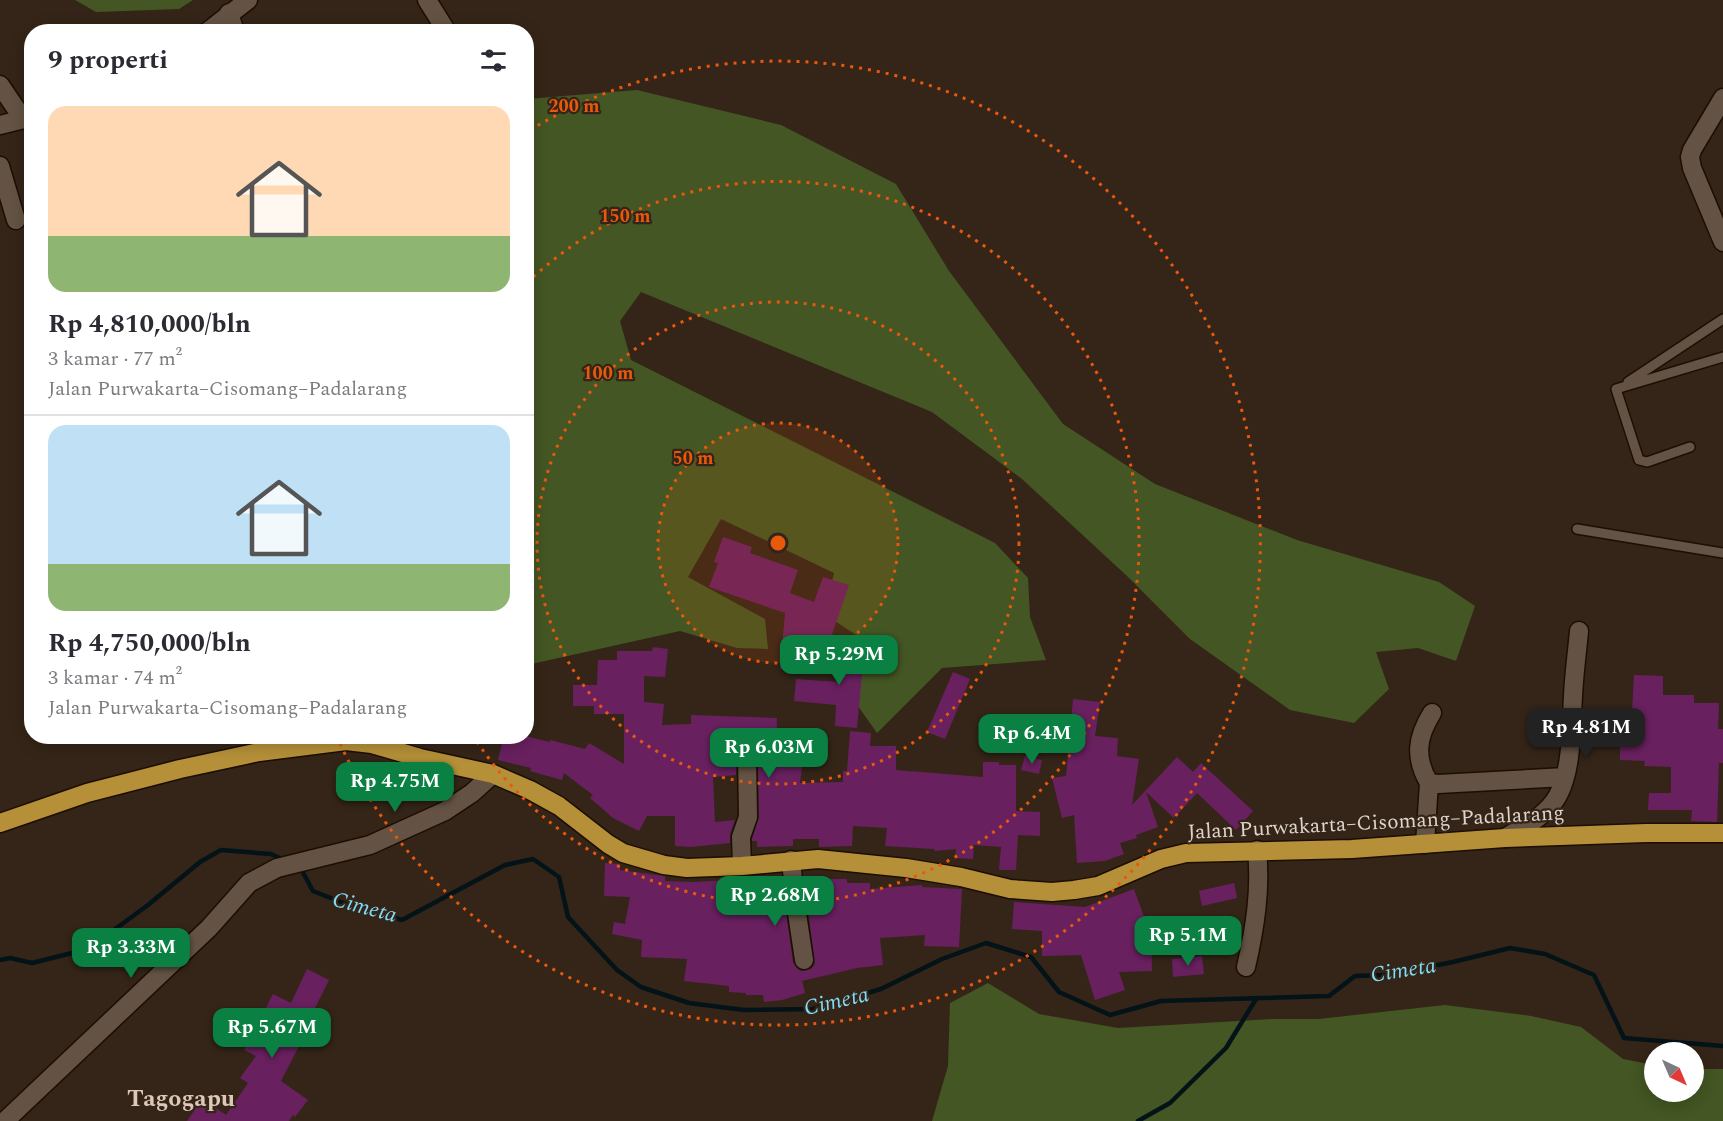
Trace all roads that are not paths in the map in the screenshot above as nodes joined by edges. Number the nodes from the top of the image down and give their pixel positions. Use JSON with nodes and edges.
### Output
{"nodes":[{"id":1,"x":248,"y":0,"type":"edge"},
{"id":2,"x":427,"y":0,"type":"edge"},
{"id":3,"x":229,"y":14,"type":"junction"},
{"id":4,"x":217,"y":24,"type":"edge"},
{"id":5,"x":232,"y":24,"type":"edge"},
{"id":6,"x":442,"y":24,"type":"edge"},
{"id":7,"x":0,"y":85,"type":"edge"},
{"id":8,"x":1723,"y":98,"type":"edge"},
{"id":9,"x":24,"y":114,"type":"edge"},
{"id":10,"x":24,"y":119,"type":"edge"},
{"id":11,"x":0,"y":125,"type":"edge"},
{"id":12,"x":0,"y":166,"type":"edge"},
{"id":13,"x":16,"y":220,"type":"dead end"},
{"id":14,"x":1723,"y":242,"type":"edge"},
{"id":15,"x":1723,"y":319,"type":"edge"},
{"id":16,"x":1723,"y":357,"type":"edge"},
{"id":17,"x":1616,"y":389,"type":"junction"},
{"id":18,"x":1690,"y":447,"type":"dead end"},
{"id":19,"x":1576,"y":529,"type":"dead end"},
{"id":20,"x":1723,"y":553,"type":"edge"},
{"id":21,"x":1579,"y":632,"type":"dead end"},
{"id":22,"x":1432,"y":713,"type":"dead end"},
{"id":23,"x":313,"y":744,"type":"edge"},
{"id":24,"x":372,"y":744,"type":"edge"},
{"id":25,"x":747,"y":756,"type":"dead end"},
{"id":26,"x":493,"y":774,"type":"junction"},
{"id":27,"x":1565,"y":777,"type":"junction"},
{"id":28,"x":1429,"y":783,"type":"junction"},
{"id":29,"x":0,"y":823,"type":"edge"},
{"id":30,"x":1723,"y":832,"type":"edge"},
{"id":31,"x":1504,"y":838,"type":"junction"},
{"id":32,"x":1425,"y":844,"type":"junction"},
{"id":33,"x":1257,"y":850,"type":"junction"},
{"id":34,"x":791,"y":860,"type":"junction"},
{"id":35,"x":742,"y":866,"type":"junction"},
{"id":36,"x":804,"y":960,"type":"dead end"},
{"id":37,"x":1246,"y":967,"type":"dead end"},
{"id":38,"x":5,"y":1121,"type":"edge"}],
"edges":[{"from":1,"to":3,"type":"street"},
{"from":2,"to":6,"type":"street"},
{"from":3,"to":4,"type":"street"},
{"from":3,"to":5,"type":"street"},
{"from":7,"to":9,"type":"street"},
{"from":8,"to":14,"type":"street"},
{"from":10,"to":11,"type":"street"},
{"from":12,"to":13,"type":"street"},
{"from":15,"to":17,"type":"lane"},
{"from":16,"to":17,"type":"lane"},
{"from":17,"to":18,"type":"lane"},
{"from":19,"to":20,"type":"lane"},
{"from":21,"to":27,"type":"street"},
{"from":22,"to":28,"type":"street"},
{"from":23,"to":29,"type":"highway","name":"Jalan Purwakarta–Cisomang–Padalarang"},
{"from":24,"to":26,"type":"highway","name":"Jalan Purwakarta–Cisomang–Padalarang"},
{"from":25,"to":35,"type":"street"},
{"from":26,"to":35,"type":"highway","name":"Jalan Purwakarta–Cisomang–Padalarang"},
{"from":26,"to":38,"type":"street"},
{"from":27,"to":28,"type":"street"},
{"from":27,"to":31,"type":"street"},
{"from":28,"to":32,"type":"street"},
{"from":30,"to":31,"type":"highway","name":"Jalan Purwakarta–Cisomang–Padalarang"},
{"from":31,"to":32,"type":"highway","name":"Jalan Purwakarta–Cisomang–Padalarang"},
{"from":32,"to":33,"type":"highway","name":"Jalan Purwakarta–Cisomang–Padalarang"},
{"from":33,"to":34,"type":"highway","name":"Jalan Purwakarta–Cisomang–Padalarang"},
{"from":33,"to":37,"type":"street"},
{"from":34,"to":35,"type":"highway","name":"Jalan Purwakarta–Cisomang–Padalarang"},
{"from":34,"to":36,"type":"street"}]}
